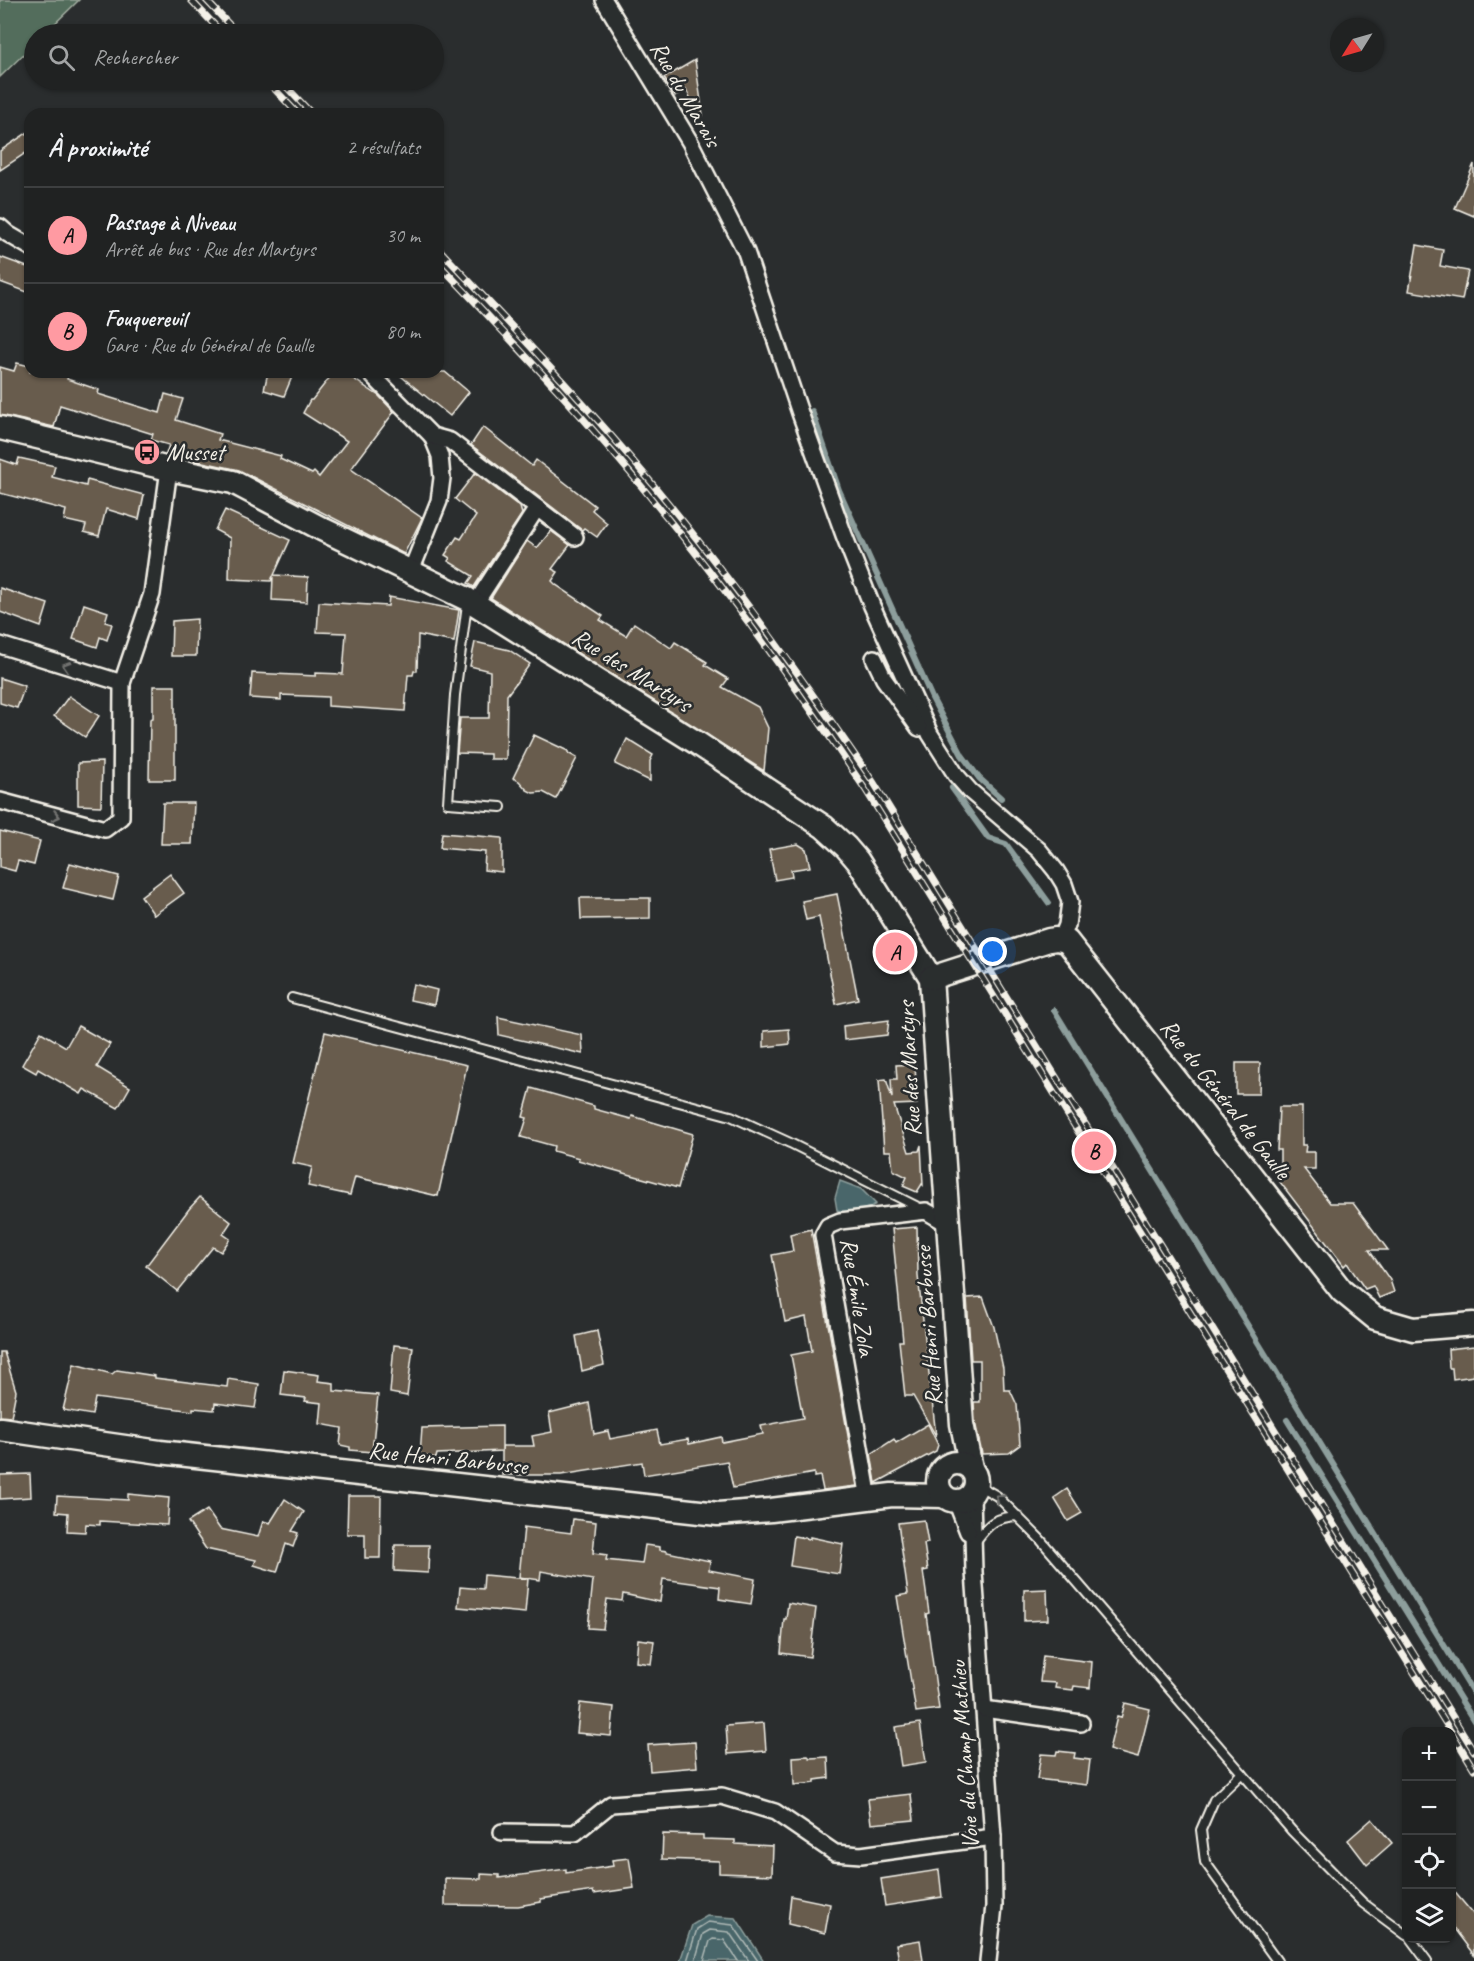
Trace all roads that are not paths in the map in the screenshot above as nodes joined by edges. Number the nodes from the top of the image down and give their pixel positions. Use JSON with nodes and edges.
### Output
{"nodes":[{"id":1,"x":604,"y":0,"type":"edge"},
{"id":2,"x":0,"y":226,"type":"edge"},
{"id":3,"x":24,"y":243,"type":"edge"},
{"id":4,"x":376,"y":378,"type":"edge"},
{"id":5,"x":0,"y":428,"type":"edge"},
{"id":6,"x":432,"y":436,"type":"junction"},
{"id":7,"x":169,"y":469,"type":"junction"},
{"id":8,"x":537,"y":508,"type":"junction"},
{"id":9,"x":575,"y":537,"type":"dead end"},
{"id":10,"x":411,"y":572,"type":"junction"},
{"id":11,"x":471,"y":602,"type":"junction"},
{"id":12,"x":0,"y":645,"type":"edge"},
{"id":13,"x":874,"y":658,"type":"dead end"},
{"id":14,"x":122,"y":683,"type":"junction"},
{"id":15,"x":938,"y":748,"type":"junction"},
{"id":16,"x":0,"y":801,"type":"edge"},
{"id":17,"x":501,"y":807,"type":"dead end"},
{"id":18,"x":1061,"y":940,"type":"junction"},
{"id":19,"x":931,"y":978,"type":"junction"},
{"id":20,"x":292,"y":998,"type":"dead end"},
{"id":21,"x":926,"y":1211,"type":"junction"},
{"id":22,"x":948,"y":1224,"type":"junction"},
{"id":23,"x":1474,"y":1324,"type":"edge"},
{"id":24,"x":962,"y":1424,"type":"junction"},
{"id":25,"x":0,"y":1429,"type":"edge"},
{"id":26,"x":945,"y":1468,"type":"junction"},
{"id":27,"x":964,"y":1489,"type":"junction"},
{"id":28,"x":892,"y":1495,"type":"junction"},
{"id":29,"x":869,"y":1499,"type":"junction"},
{"id":30,"x":1018,"y":1516,"type":"junction"},
{"id":31,"x":972,"y":1546,"type":"junction"},
{"id":32,"x":984,"y":1709,"type":"junction"},
{"id":33,"x":1081,"y":1723,"type":"dead end"},
{"id":34,"x":1242,"y":1773,"type":"junction"},
{"id":35,"x":502,"y":1832,"type":"dead end"},
{"id":36,"x":993,"y":1837,"type":"junction"},
{"id":37,"x":1402,"y":1931,"type":"edge"},
{"id":38,"x":1414,"y":1943,"type":"edge"},
{"id":39,"x":988,"y":1961,"type":"edge"},
{"id":40,"x":1277,"y":1961,"type":"edge"},
{"id":41,"x":1427,"y":1961,"type":"edge"}],
"edges":[{"from":1,"to":15,"type":"street","name":"Rue du Marais"},
{"from":2,"to":3,"type":"street"},
{"from":4,"to":6,"type":"street"},
{"from":5,"to":7,"type":"street","name":"Rue des Martyrs"},
{"from":6,"to":8,"type":"street"},
{"from":6,"to":10,"type":"street"},
{"from":7,"to":10,"type":"street","name":"Rue des Martyrs"},
{"from":7,"to":14,"type":"street"},
{"from":8,"to":9,"type":"street"},
{"from":8,"to":11,"type":"street"},
{"from":10,"to":11,"type":"street","name":"Rue des Martyrs"},
{"from":11,"to":17,"type":"lane"},
{"from":11,"to":19,"type":"street","name":"Rue des Martyrs"},
{"from":14,"to":12,"type":"street","one_way":true},
{"from":13,"to":15,"type":"street"},
{"from":16,"to":14,"type":"street","one_way":true},
{"from":15,"to":18,"type":"street"},
{"from":18,"to":19,"type":"street"},
{"from":18,"to":23,"type":"street","name":"Rue du Général de Gaulle"},
{"from":19,"to":22,"type":"street","name":"Rue des Martyrs"},
{"from":20,"to":21,"type":"lane"},
{"from":21,"to":22,"type":"street"},
{"from":21,"to":29,"type":"street","name":"Rue Émile Zola"},
{"from":22,"to":24,"type":"street","name":"Rue Henri Barbusse"},
{"from":24,"to":26,"type":"street","name":"Rue Henri Barbusse"},
{"from":24,"to":27,"type":"street","name":"Rue Henri Barbusse"},
{"from":25,"to":29,"type":"street","name":"Rue Henri Barbusse"},
{"from":26,"to":27,"type":"street"},
{"from":26,"to":27,"type":"street"},
{"from":26,"to":28,"type":"street","name":"Rue Henri Barbusse"},
{"from":27,"to":28,"type":"street","name":"Rue Henri Barbusse"},
{"from":30,"to":27,"type":"lane","one_way":true},
{"from":27,"to":31,"type":"street","name":"Voie du Champ Mathieu"},
{"from":28,"to":29,"type":"street","name":"Rue Henri Barbusse"},
{"from":30,"to":31,"type":"lane"},
{"from":30,"to":34,"type":"lane"},
{"from":31,"to":32,"type":"street","name":"Voie du Champ Mathieu"},
{"from":32,"to":33,"type":"street"},
{"from":32,"to":36,"type":"street","name":"Voie du Champ Mathieu"},
{"from":34,"to":37,"type":"lane"},
{"from":34,"to":40,"type":"lane"},
{"from":35,"to":36,"type":"street"},
{"from":36,"to":39,"type":"street","name":"Voie du Champ Mathieu"},
{"from":38,"to":41,"type":"lane"}]}
